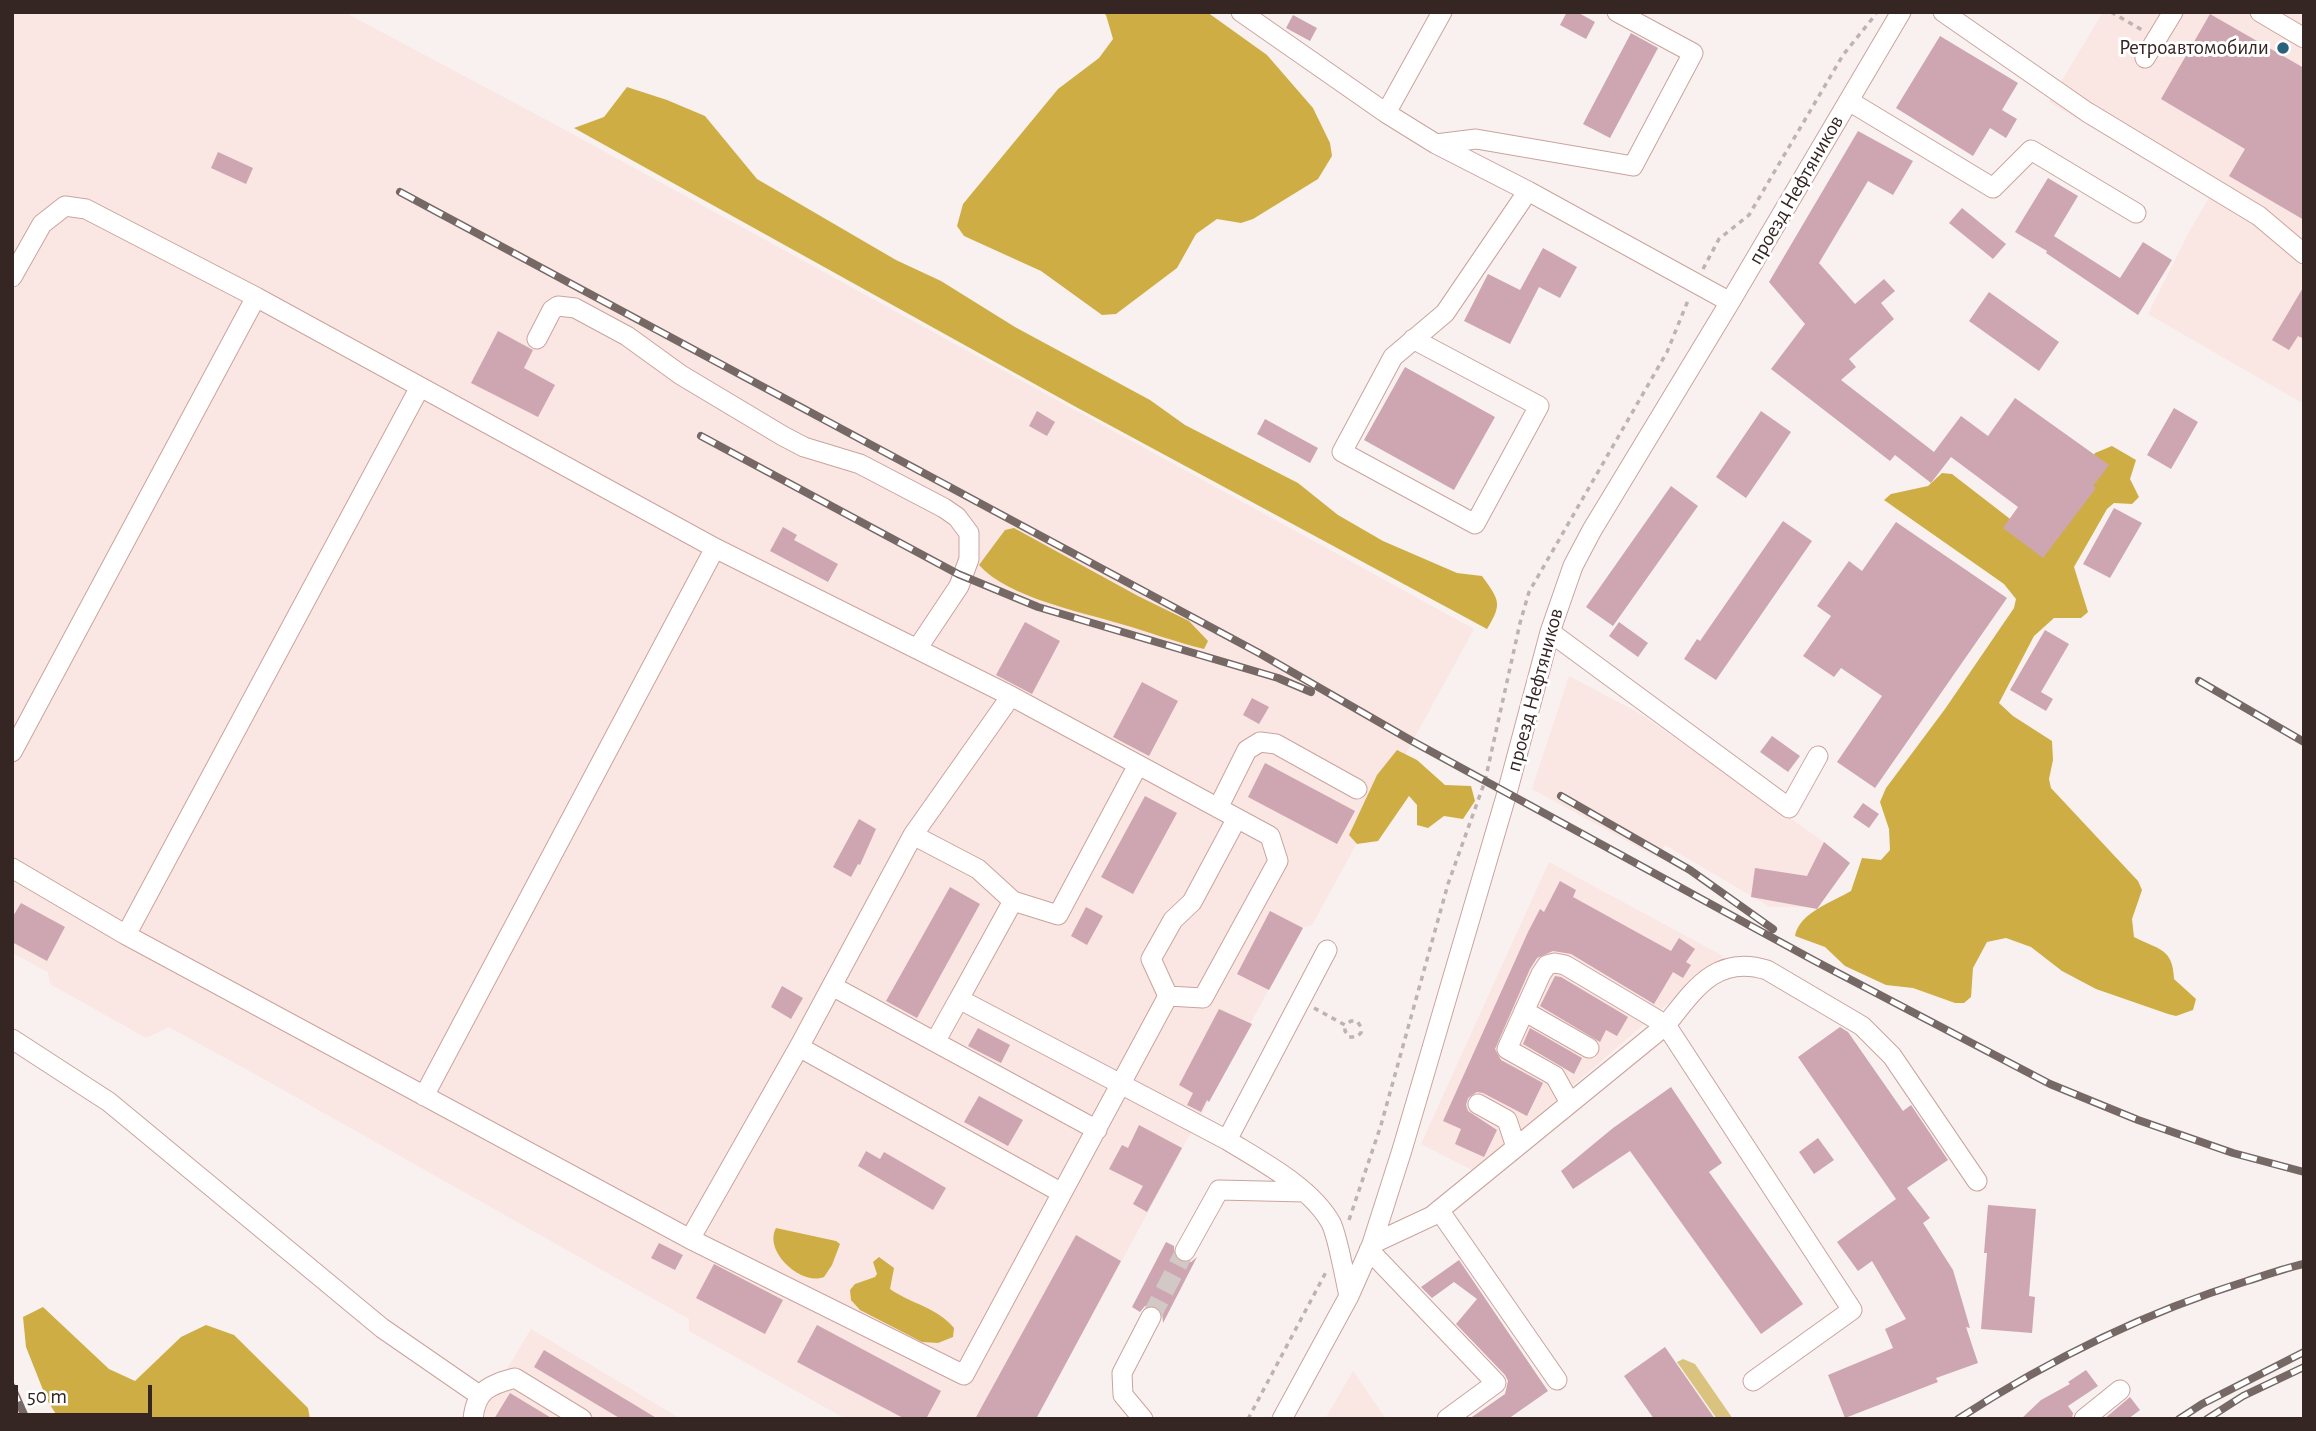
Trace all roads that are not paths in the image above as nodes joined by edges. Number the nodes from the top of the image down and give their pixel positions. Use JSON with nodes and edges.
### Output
{"nodes":[{"id":1,"x":1241,"y":12,"type":"edge"},
{"id":2,"x":1442,"y":12,"type":"edge"},
{"id":3,"x":1617,"y":12,"type":"edge"},
{"id":4,"x":1901,"y":12,"type":"edge"},
{"id":5,"x":1943,"y":12,"type":"edge"},
{"id":6,"x":2173,"y":12,"type":"edge"},
{"id":7,"x":2260,"y":12,"type":"edge"},
{"id":8,"x":2304,"y":38,"type":"edge"},
{"id":9,"x":2144,"y":58,"type":"dead end"},
{"id":10,"x":1849,"y":101,"type":"junction"},
{"id":11,"x":1386,"y":113,"type":"junction"},
{"id":12,"x":1436,"y":144,"type":"junction"},
{"id":13,"x":1528,"y":191,"type":"junction"},
{"id":14,"x":2136,"y":213,"type":"dead end"},
{"id":15,"x":2304,"y":254,"type":"edge"},
{"id":16,"x":12,"y":278,"type":"edge"},
{"id":17,"x":256,"y":297,"type":"junction"},
{"id":18,"x":1730,"y":302,"type":"junction"},
{"id":19,"x":537,"y":339,"type":"dead end"},
{"id":20,"x":1413,"y":339,"type":"junction"},
{"id":21,"x":420,"y":387,"type":"junction"},
{"id":22,"x":715,"y":548,"type":"junction"},
{"id":23,"x":1550,"y":632,"type":"junction"},
{"id":24,"x":917,"y":649,"type":"junction"},
{"id":25,"x":1011,"y":696,"type":"junction"},
{"id":26,"x":12,"y":752,"type":"edge"},
{"id":27,"x":1818,"y":756,"type":"dead end"},
{"id":28,"x":1138,"y":765,"type":"junction"},
{"id":29,"x":1357,"y":789,"type":"dead end"},
{"id":30,"x":1218,"y":808,"type":"junction"},
{"id":31,"x":1237,"y":818,"type":"junction"},
{"id":32,"x":913,"y":835,"type":"junction"},
{"id":33,"x":12,"y":868,"type":"edge"},
{"id":34,"x":1013,"y":901,"type":"junction"},
{"id":35,"x":126,"y":935,"type":"junction"},
{"id":36,"x":1327,"y":950,"type":"dead end"},
{"id":37,"x":832,"y":986,"type":"junction"},
{"id":38,"x":1168,"y":996,"type":"junction"},
{"id":39,"x":959,"y":999,"type":"junction"},
{"id":40,"x":1524,"y":1011,"type":"junction"},
{"id":41,"x":1665,"y":1025,"type":"junction"},
{"id":42,"x":12,"y":1039,"type":"edge"},
{"id":43,"x":935,"y":1042,"type":"junction"},
{"id":44,"x":799,"y":1047,"type":"junction"},
{"id":45,"x":1589,"y":1048,"type":"dead end"},
{"id":46,"x":1121,"y":1085,"type":"junction"},
{"id":47,"x":424,"y":1096,"type":"junction"},
{"id":48,"x":1570,"y":1103,"type":"junction"},
{"id":49,"x":1478,"y":1104,"type":"dead end"},
{"id":50,"x":1097,"y":1129,"type":"junction"},
{"id":51,"x":1227,"y":1140,"type":"junction"},
{"id":52,"x":1516,"y":1147,"type":"junction"},
{"id":53,"x":1977,"y":1181,"type":"dead end"},
{"id":54,"x":1306,"y":1192,"type":"junction"},
{"id":55,"x":1062,"y":1193,"type":"junction"},
{"id":56,"x":1439,"y":1210,"type":"junction"},
{"id":57,"x":690,"y":1239,"type":"junction"},
{"id":58,"x":1371,"y":1247,"type":"junction"},
{"id":59,"x":1185,"y":1251,"type":"tunnel mouth"},
{"id":60,"x":1349,"y":1297,"type":"junction"},
{"id":61,"x":1151,"y":1317,"type":"tunnel mouth"},
{"id":62,"x":1557,"y":1380,"type":"dead end"},
{"id":63,"x":1753,"y":1381,"type":"dead end"},
{"id":64,"x":2120,"y":1390,"type":"dead end"},
{"id":65,"x":479,"y":1395,"type":"junction"},
{"id":66,"x":473,"y":1419,"type":"edge"},
{"id":67,"x":582,"y":1419,"type":"edge"},
{"id":68,"x":1143,"y":1419,"type":"edge"},
{"id":69,"x":1282,"y":1419,"type":"edge"},
{"id":70,"x":1447,"y":1419,"type":"edge"},
{"id":71,"x":2084,"y":1419,"type":"edge"}],
"edges":[{"from":1,"to":11,"type":"street"},
{"from":2,"to":11,"type":"street"},
{"from":3,"to":12,"type":"street"},
{"from":4,"to":10,"type":"street","name":"проезд Нефтяников"},
{"from":5,"to":15,"type":"street"},
{"from":6,"to":9,"type":"street"},
{"from":7,"to":8,"type":"street"},
{"from":10,"to":14,"type":"street"},
{"from":10,"to":18,"type":"street","name":"проезд Нефтяников"},
{"from":11,"to":12,"type":"street"},
{"from":12,"to":13,"type":"street"},
{"from":13,"to":18,"type":"street"},
{"from":13,"to":20,"type":"street"},
{"from":16,"to":17,"type":"street"},
{"from":17,"to":21,"type":"street"},
{"from":17,"to":26,"type":"street"},
{"from":18,"to":23,"type":"street","name":"проезд Нефтяников"},
{"from":19,"to":24,"type":"street"},
{"from":20,"to":20,"type":"street"},
{"from":21,"to":22,"type":"street"},
{"from":21,"to":35,"type":"street"},
{"from":22,"to":24,"type":"street"},
{"from":22,"to":47,"type":"street"},
{"from":23,"to":27,"type":"street"},
{"from":23,"to":58,"type":"street","name":"проезд Нефтяников"},
{"from":24,"to":25,"type":"street"},
{"from":25,"to":28,"type":"street"},
{"from":25,"to":32,"type":"street"},
{"from":28,"to":30,"type":"street"},
{"from":28,"to":34,"type":"street"},
{"from":29,"to":30,"type":"street"},
{"from":30,"to":31,"type":"street"},
{"from":31,"to":38,"type":"street"},
{"from":31,"to":38,"type":"street"},
{"from":32,"to":34,"type":"street"},
{"from":32,"to":37,"type":"street"},
{"from":33,"to":35,"type":"street"},
{"from":34,"to":39,"type":"street"},
{"from":35,"to":47,"type":"street"},
{"from":36,"to":51,"type":"street"},
{"from":37,"to":43,"type":"street"},
{"from":37,"to":44,"type":"street"},
{"from":38,"to":46,"type":"street"},
{"from":39,"to":43,"type":"street"},
{"from":39,"to":46,"type":"street"},
{"from":40,"to":41,"type":"street"},
{"from":40,"to":45,"type":"street"},
{"from":40,"to":48,"type":"street"},
{"from":41,"to":48,"type":"street"},
{"from":41,"to":53,"type":"street"},
{"from":41,"to":63,"type":"street"},
{"from":42,"to":65,"type":"street"},
{"from":43,"to":50,"type":"street"},
{"from":44,"to":55,"type":"street"},
{"from":44,"to":57,"type":"street"},
{"from":46,"to":50,"type":"street"},
{"from":46,"to":51,"type":"street"},
{"from":47,"to":57,"type":"street"},
{"from":48,"to":52,"type":"street"},
{"from":49,"to":52,"type":"street"},
{"from":50,"to":55,"type":"street"},
{"from":51,"to":54,"type":"street"},
{"from":52,"to":56,"type":"street"},
{"from":54,"to":59,"type":"street"},
{"from":54,"to":60,"type":"street"},
{"from":55,"to":57,"type":"street"},
{"from":56,"to":58,"type":"street"},
{"from":56,"to":62,"type":"street"},
{"from":58,"to":60,"type":"street","name":"проезд Нефтяников"},
{"from":58,"to":70,"type":"street"},
{"from":60,"to":69,"type":"street","name":"проезд Нефтяников"},
{"from":61,"to":68,"type":"street"},
{"from":64,"to":71,"type":"street"},
{"from":65,"to":66,"type":"street"},
{"from":65,"to":67,"type":"street"}]}
